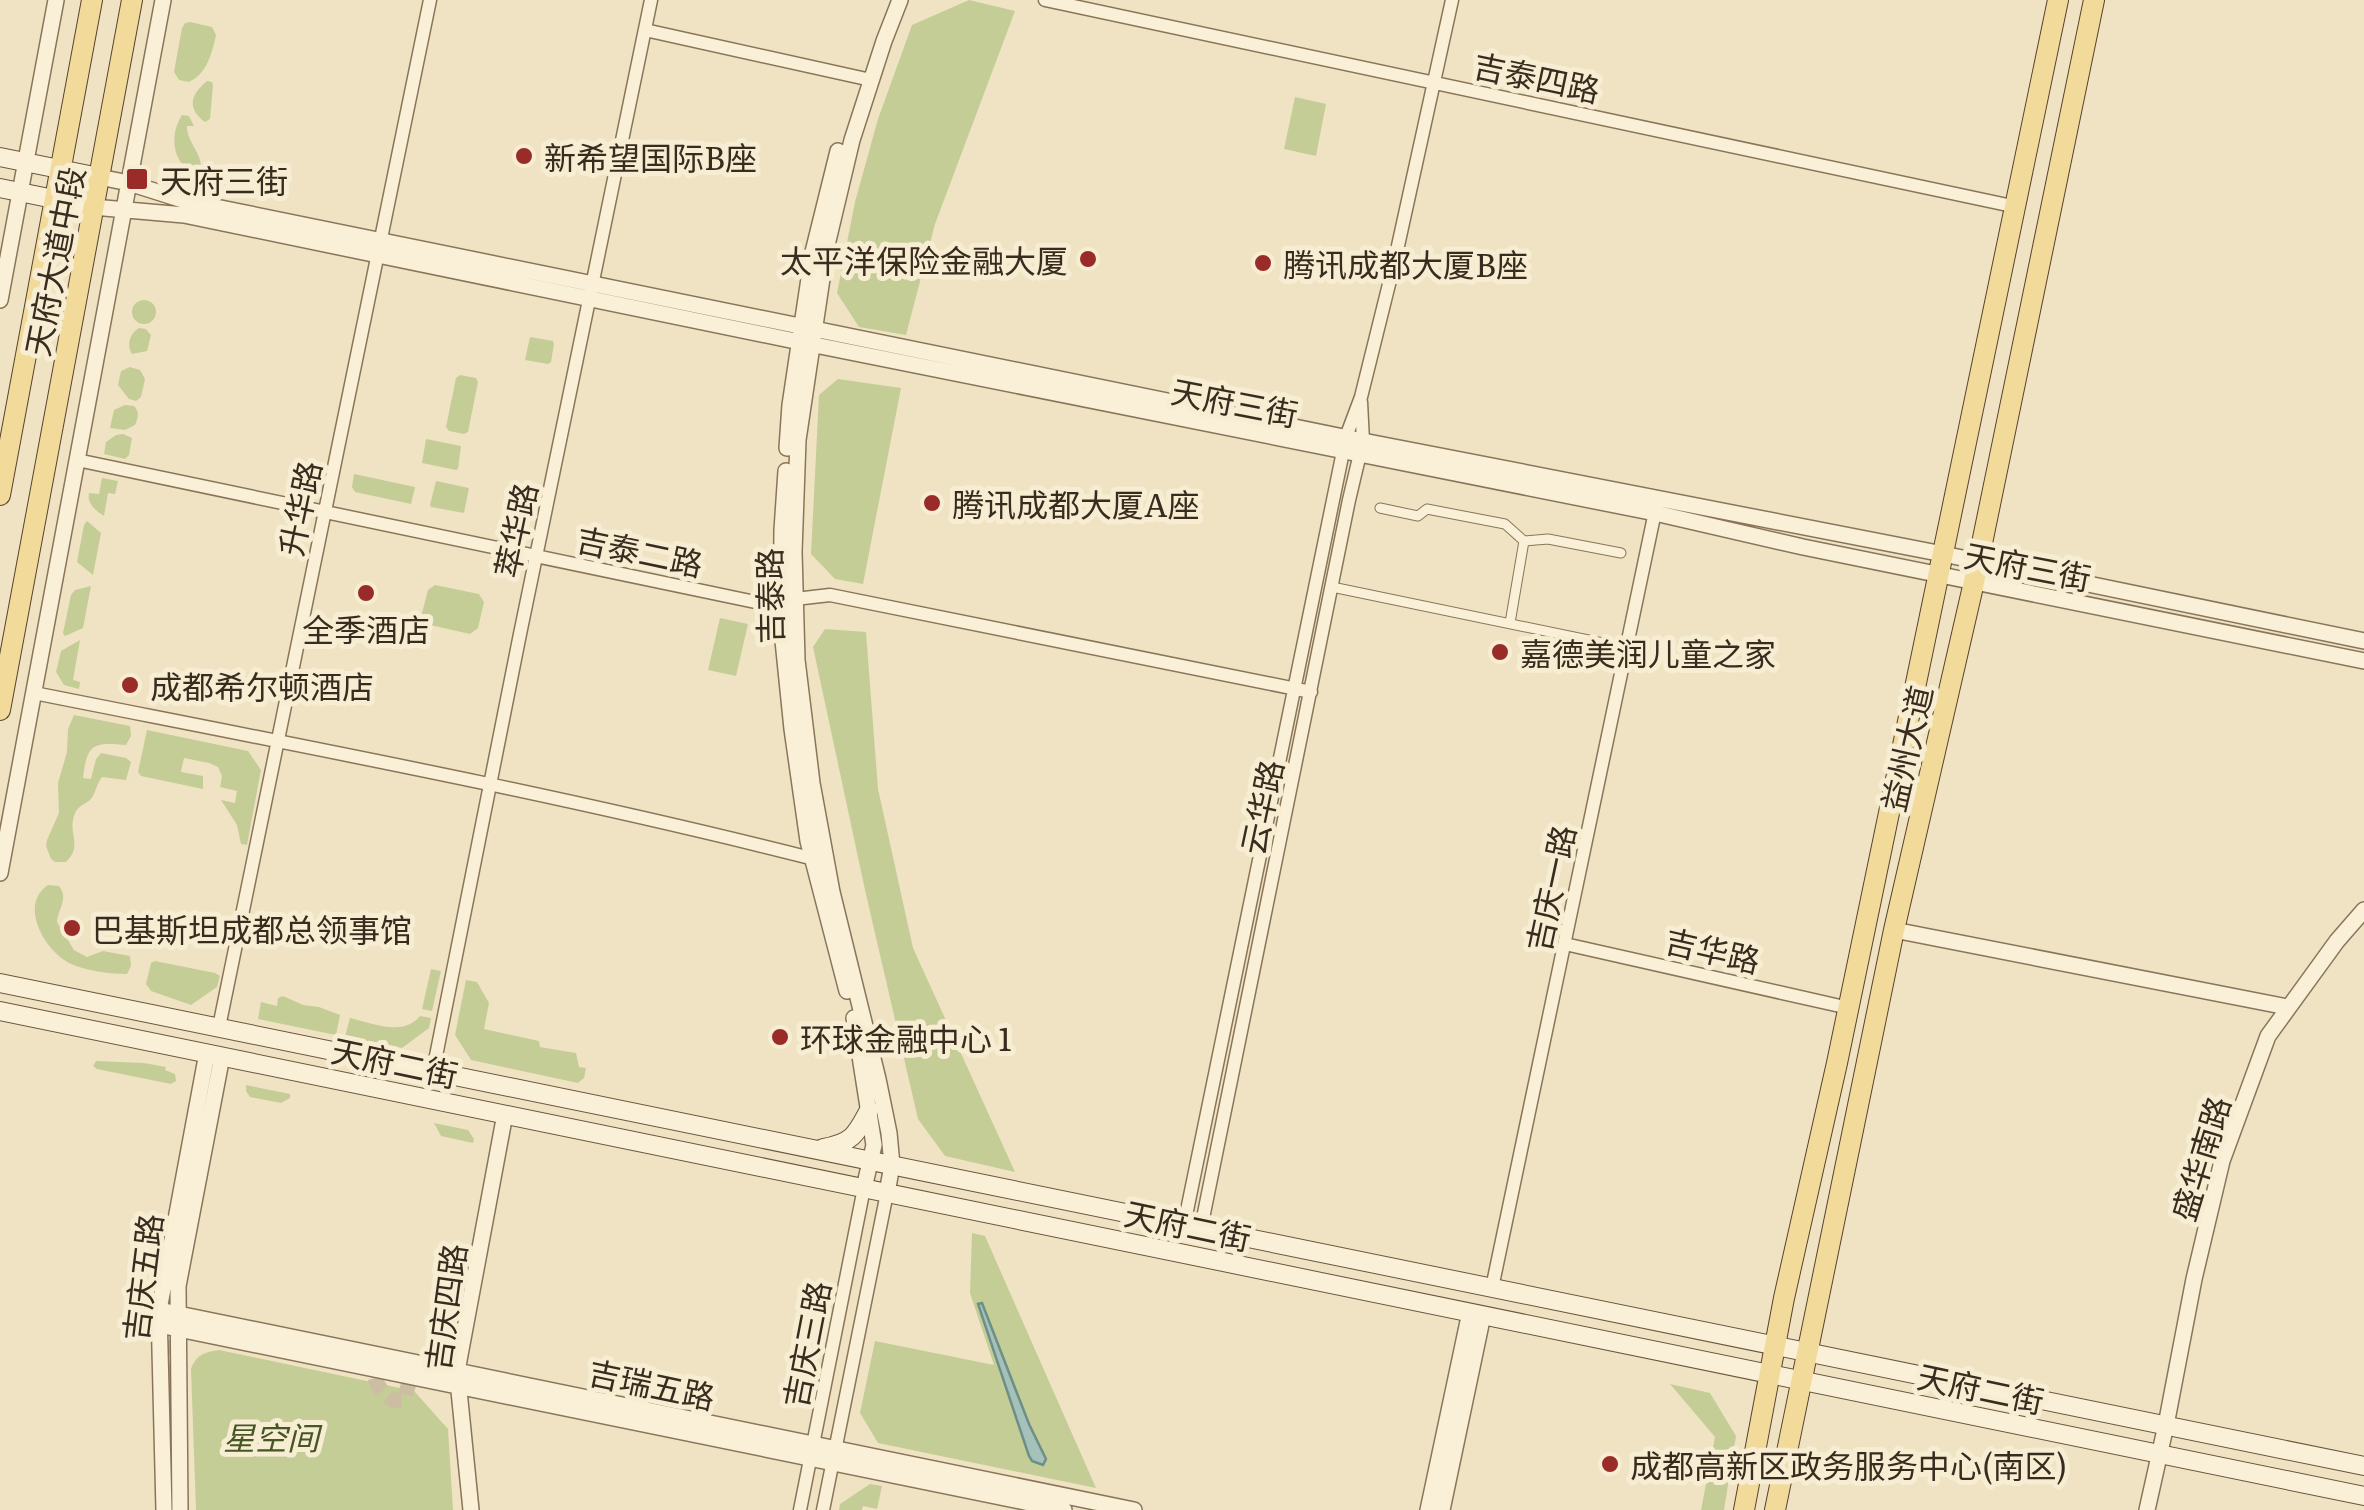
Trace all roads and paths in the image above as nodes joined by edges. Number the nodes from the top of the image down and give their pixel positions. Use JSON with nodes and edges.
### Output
{"nodes":[{"id":1,"x":56,"y":0,"type":"edge"},
{"id":2,"x":92,"y":0,"type":"edge"},
{"id":3,"x":132,"y":0,"type":"edge"},
{"id":4,"x":164,"y":0,"type":"edge"},
{"id":5,"x":430,"y":0,"type":"edge"},
{"id":6,"x":651,"y":0,"type":"edge"},
{"id":7,"x":889,"y":0,"type":"edge"},
{"id":8,"x":900,"y":0,"type":"edge"},
{"id":9,"x":1045,"y":0,"type":"edge"},
{"id":10,"x":1452,"y":0,"type":"edge"},
{"id":11,"x":2058,"y":0,"type":"edge"},
{"id":12,"x":2094,"y":0,"type":"edge"},
{"id":13,"x":645,"y":30,"type":"junction"},
{"id":14,"x":866,"y":79,"type":"junction"},
{"id":15,"x":1434,"y":82,"type":"junction"},
{"id":16,"x":0,"y":157,"type":"edge"},
{"id":17,"x":26,"y":162,"type":"junction"},
{"id":18,"x":60,"y":169,"type":"junction"},
{"id":19,"x":99,"y":176,"type":"junction"},
{"id":20,"x":129,"y":183,"type":"junction"},
{"id":21,"x":0,"y":188,"type":"edge"},
{"id":22,"x":20,"y":192,"type":"junction"},
{"id":23,"x":55,"y":198,"type":"junction"},
{"id":24,"x":94,"y":207,"type":"junction"},
{"id":25,"x":2017,"y":207,"type":"junction"},
{"id":26,"x":124,"y":210,"type":"junction"},
{"id":27,"x":379,"y":248,"type":"junction"},
{"id":28,"x":591,"y":292,"type":"junction"},
{"id":29,"x":0,"y":300,"type":"edge"},
{"id":30,"x":807,"y":336,"type":"junction"},
{"id":31,"x":1353,"y":446,"type":"junction"},
{"id":32,"x":77,"y":460,"type":"junction"},
{"id":33,"x":0,"y":495,"type":"edge"},
{"id":34,"x":1656,"y":506,"type":"junction"},
{"id":35,"x":1380,"y":508,"type":"dead end"},
{"id":36,"x":325,"y":512,"type":"junction"},
{"id":37,"x":1524,"y":541,"type":"junction"},
{"id":38,"x":1621,"y":553,"type":"dead end"},
{"id":39,"x":1943,"y":554,"type":"junction"},
{"id":40,"x":537,"y":556,"type":"junction"},
{"id":41,"x":1979,"y":561,"type":"junction"},
{"id":42,"x":1940,"y":576,"type":"junction"},
{"id":43,"x":1974,"y":582,"type":"junction"},
{"id":44,"x":1332,"y":587,"type":"junction"},
{"id":45,"x":789,"y":600,"type":"junction"},
{"id":46,"x":1510,"y":624,"type":"junction"},
{"id":47,"x":2364,"y":642,"type":"edge"},
{"id":48,"x":1627,"y":648,"type":"junction"},
{"id":49,"x":2364,"y":662,"type":"edge"},
{"id":50,"x":1295,"y":689,"type":"junction"},
{"id":51,"x":1312,"y":692,"type":"junction"},
{"id":52,"x":34,"y":693,"type":"junction"},
{"id":53,"x":0,"y":710,"type":"edge"},
{"id":54,"x":278,"y":741,"type":"junction"},
{"id":55,"x":490,"y":784,"type":"junction"},
{"id":56,"x":819,"y":860,"type":"junction"},
{"id":57,"x":0,"y":873,"type":"edge"},
{"id":58,"x":2364,"y":910,"type":"edge"},
{"id":59,"x":1894,"y":930,"type":"junction"},
{"id":60,"x":1565,"y":944,"type":"junction"},
{"id":61,"x":0,"y":983,"type":"edge"},
{"id":62,"x":2287,"y":1007,"type":"junction"},
{"id":63,"x":1849,"y":1008,"type":"junction"},
{"id":64,"x":0,"y":1011,"type":"edge"},
{"id":65,"x":219,"y":1028,"type":"junction"},
{"id":66,"x":214,"y":1055,"type":"junction"},
{"id":67,"x":434,"y":1071,"type":"junction"},
{"id":68,"x":869,"y":1110,"type":"junction"},
{"id":69,"x":505,"y":1114,"type":"junction"},
{"id":70,"x":799,"y":1146,"type":"junction"},
{"id":71,"x":872,"y":1161,"type":"junction"},
{"id":72,"x":892,"y":1165,"type":"junction"},
{"id":73,"x":864,"y":1188,"type":"junction"},
{"id":74,"x":887,"y":1193,"type":"junction"},
{"id":75,"x":1192,"y":1226,"type":"junction"},
{"id":76,"x":1492,"y":1288,"type":"junction"},
{"id":77,"x":1476,"y":1314,"type":"junction"},
{"id":78,"x":159,"y":1318,"type":"junction"},
{"id":79,"x":177,"y":1322,"type":"junction"},
{"id":80,"x":1775,"y":1346,"type":"junction"},
{"id":81,"x":1807,"y":1352,"type":"junction"},
{"id":82,"x":1770,"y":1374,"type":"junction"},
{"id":83,"x":458,"y":1379,"type":"junction"},
{"id":84,"x":1802,"y":1380,"type":"junction"},
{"id":85,"x":2166,"y":1425,"type":"junction"},
{"id":86,"x":812,"y":1451,"type":"junction"},
{"id":87,"x":2159,"y":1454,"type":"junction"},
{"id":88,"x":834,"y":1456,"type":"junction"},
{"id":89,"x":2364,"y":1466,"type":"edge"},
{"id":90,"x":2364,"y":1496,"type":"edge"},
{"id":91,"x":164,"y":1510,"type":"edge"},
{"id":92,"x":180,"y":1510,"type":"edge"},
{"id":93,"x":471,"y":1510,"type":"edge"},
{"id":94,"x":800,"y":1510,"type":"edge"},
{"id":95,"x":822,"y":1510,"type":"edge"},
{"id":96,"x":1064,"y":1510,"type":"edge"},
{"id":97,"x":1134,"y":1510,"type":"edge"},
{"id":98,"x":1428,"y":1510,"type":"edge"},
{"id":99,"x":1442,"y":1510,"type":"edge"},
{"id":100,"x":1744,"y":1510,"type":"edge"},
{"id":101,"x":1775,"y":1510,"type":"edge"},
{"id":102,"x":2146,"y":1510,"type":"edge"}],
"edges":[{"from":1,"to":17,"type":"street"},
{"from":2,"to":18,"type":"main road","name":"天府大道中段"},
{"from":3,"to":19,"type":"main road","name":"天府大道中段"},
{"from":4,"to":20,"type":"street"},
{"from":5,"to":27,"type":"street","name":"升华路"},
{"from":6,"to":13,"type":"street","name":"萃华路"},
{"from":7,"to":14,"type":"street","name":"吉泰路"},
{"from":8,"to":14,"type":"street","name":"吉泰路"},
{"from":9,"to":15,"type":"street","name":"吉泰四路"},
{"from":10,"to":15,"type":"street","name":"云华路"},
{"from":11,"to":25,"type":"main road","name":"益州大道"},
{"from":12,"to":41,"type":"main road","name":"益州大道"},
{"from":13,"to":14,"type":"street"},
{"from":13,"to":28,"type":"street","name":"萃华路"},
{"from":14,"to":30,"type":"street","name":"吉泰路"},
{"from":15,"to":25,"type":"street","name":"吉泰四路"},
{"from":15,"to":31,"type":"street","name":"云华路"},
{"from":16,"to":17,"type":"main road"},
{"from":17,"to":18,"type":"main road"},
{"from":17,"to":22,"type":"street"},
{"from":18,"to":19,"type":"main road"},
{"from":18,"to":23,"type":"main road","name":"天府大道中段"},
{"from":19,"to":20,"type":"street","name":"天府三街"},
{"from":19,"to":24,"type":"main road","name":"天府大道中段"},
{"from":20,"to":26,"type":"street"},
{"from":20,"to":27,"type":"street","name":"天府三街"},
{"from":21,"to":22,"type":"main road"},
{"from":22,"to":23,"type":"main road"},
{"from":22,"to":29,"type":"street"},
{"from":23,"to":24,"type":"main road"},
{"from":23,"to":33,"type":"main road","name":"天府大道中段"},
{"from":24,"to":26,"type":"street","name":"天府三街"},
{"from":24,"to":53,"type":"main road","name":"天府大道中段"},
{"from":25,"to":39,"type":"main road","name":"益州大道"},
{"from":26,"to":27,"type":"street","name":"天府三街"},
{"from":26,"to":32,"type":"street"},
{"from":27,"to":28,"type":"street","name":"天府三街"},
{"from":27,"to":36,"type":"street","name":"升华路"},
{"from":28,"to":30,"type":"street","name":"天府三街"},
{"from":28,"to":40,"type":"street","name":"萃华路"},
{"from":30,"to":31,"type":"street","name":"天府三街"},
{"from":30,"to":45,"type":"street","name":"吉泰路"},
{"from":31,"to":34,"type":"street","name":"天府三街"},
{"from":31,"to":44,"type":"street","name":"云华路"},
{"from":31,"to":50,"type":"street","name":"云华路"},
{"from":32,"to":36,"type":"street","name":"吉泰二路"},
{"from":32,"to":52,"type":"street"},
{"from":34,"to":39,"type":"street","name":"天府三街"},
{"from":34,"to":42,"type":"street","name":"天府三街"},
{"from":34,"to":48,"type":"street","name":"吉庆一路"},
{"from":35,"to":37,"type":"street"},
{"from":36,"to":40,"type":"street","name":"吉泰二路"},
{"from":36,"to":54,"type":"street","name":"升华路"},
{"from":37,"to":38,"type":"street"},
{"from":37,"to":46,"type":"street"},
{"from":39,"to":41,"type":"street","name":"天府三街"},
{"from":39,"to":42,"type":"main road","name":"益州大道"},
{"from":40,"to":45,"type":"street","name":"吉泰二路"},
{"from":40,"to":55,"type":"street","name":"萃华路"},
{"from":41,"to":43,"type":"main road","name":"益州大道"},
{"from":41,"to":47,"type":"street","name":"天府三街"},
{"from":42,"to":43,"type":"street","name":"天府三街"},
{"from":42,"to":63,"type":"main road","name":"益州大道"},
{"from":43,"to":49,"type":"street","name":"天府三街"},
{"from":43,"to":59,"type":"main road","name":"益州大道"},
{"from":44,"to":46,"type":"street"},
{"from":44,"to":51,"type":"street","name":"云华路"},
{"from":45,"to":50,"type":"street","name":"吉泰二路"},
{"from":45,"to":56,"type":"street","name":"吉泰路"},
{"from":46,"to":48,"type":"street"},
{"from":48,"to":60,"type":"street","name":"吉庆一路"},
{"from":50,"to":51,"type":"street","name":"吉泰二路"},
{"from":50,"to":75,"type":"street","name":"云华路"},
{"from":51,"to":75,"type":"street","name":"云华路"},
{"from":52,"to":54,"type":"street"},
{"from":52,"to":57,"type":"street"},
{"from":54,"to":55,"type":"street"},
{"from":54,"to":65,"type":"street","name":"升华路"},
{"from":55,"to":56,"type":"street"},
{"from":55,"to":67,"type":"street","name":"萃华路"},
{"from":56,"to":68,"type":"street","name":"吉泰路"},
{"from":56,"to":72,"type":"street","name":"吉泰路"},
{"from":58,"to":62,"type":"street","name":"盛华南路"},
{"from":59,"to":62,"type":"street"},
{"from":59,"to":81,"type":"main road","name":"益州大道"},
{"from":60,"to":63,"type":"street","name":"吉华路"},
{"from":60,"to":76,"type":"street","name":"吉庆一路"},
{"from":61,"to":65,"type":"main road","name":"天府二街"},
{"from":62,"to":85,"type":"street","name":"盛华南路"},
{"from":63,"to":80,"type":"main road","name":"益州大道"},
{"from":64,"to":66,"type":"main road","name":"天府二街"},
{"from":65,"to":67,"type":"main road","name":"天府二街"},
{"from":66,"to":69,"type":"main road","name":"天府二街"},
{"from":66,"to":78,"type":"street","name":"吉庆五路"},
{"from":66,"to":79,"type":"street","name":"吉庆五路"},
{"from":67,"to":70,"type":"main road","name":"天府二街"},
{"from":68,"to":70,"type":"main road"},
{"from":68,"to":71,"type":"street","name":"吉泰路"},
{"from":69,"to":73,"type":"main road","name":"天府二街"},
{"from":69,"to":83,"type":"street","name":"吉庆四路"},
{"from":70,"to":71,"type":"main road","name":"天府二街"},
{"from":71,"to":72,"type":"main road","name":"天府二街"},
{"from":71,"to":73,"type":"street","name":"吉泰路"},
{"from":72,"to":74,"type":"street","name":"吉泰路"},
{"from":72,"to":75,"type":"main road","name":"天府二街"},
{"from":73,"to":74,"type":"main road","name":"天府二街"},
{"from":73,"to":86,"type":"street","name":"吉庆三路"},
{"from":74,"to":77,"type":"main road","name":"天府二街"},
{"from":74,"to":88,"type":"street","name":"吉庆三路"},
{"from":75,"to":76,"type":"main road","name":"天府二街"},
{"from":76,"to":80,"type":"main road","name":"天府二街"},
{"from":77,"to":82,"type":"main road","name":"天府二街"},
{"from":77,"to":98,"type":"street"},
{"from":77,"to":99,"type":"street"},
{"from":78,"to":79,"type":"street","name":"吉瑞五路"},
{"from":78,"to":91,"type":"street","name":"吉庆五路"},
{"from":79,"to":83,"type":"street","name":"吉瑞五路"},
{"from":79,"to":83,"type":"street","name":"吉瑞五路"},
{"from":79,"to":92,"type":"street","name":"吉庆五路"},
{"from":80,"to":81,"type":"main road","name":"天府二街"},
{"from":80,"to":82,"type":"main road","name":"益州大道"},
{"from":81,"to":84,"type":"main road","name":"益州大道"},
{"from":81,"to":85,"type":"main road","name":"天府二街"},
{"from":82,"to":84,"type":"main road","name":"天府二街"},
{"from":82,"to":100,"type":"main road","name":"益州大道"},
{"from":83,"to":86,"type":"street","name":"吉瑞五路"},
{"from":83,"to":93,"type":"street","name":"吉庆四路"},
{"from":84,"to":87,"type":"main road","name":"天府二街"},
{"from":84,"to":101,"type":"main road","name":"益州大道"},
{"from":85,"to":87,"type":"street","name":"盛华南路"},
{"from":85,"to":89,"type":"main road","name":"天府二街"},
{"from":86,"to":88,"type":"street","name":"吉瑞五路"},
{"from":86,"to":94,"type":"street","name":"吉庆三路"},
{"from":87,"to":90,"type":"main road","name":"天府二街"},
{"from":87,"to":102,"type":"street","name":"盛华南路"},
{"from":88,"to":95,"type":"street","name":"吉庆三路"},
{"from":88,"to":96,"type":"street","name":"吉瑞五路"},
{"from":88,"to":97,"type":"street","name":"吉瑞五路"}]}
